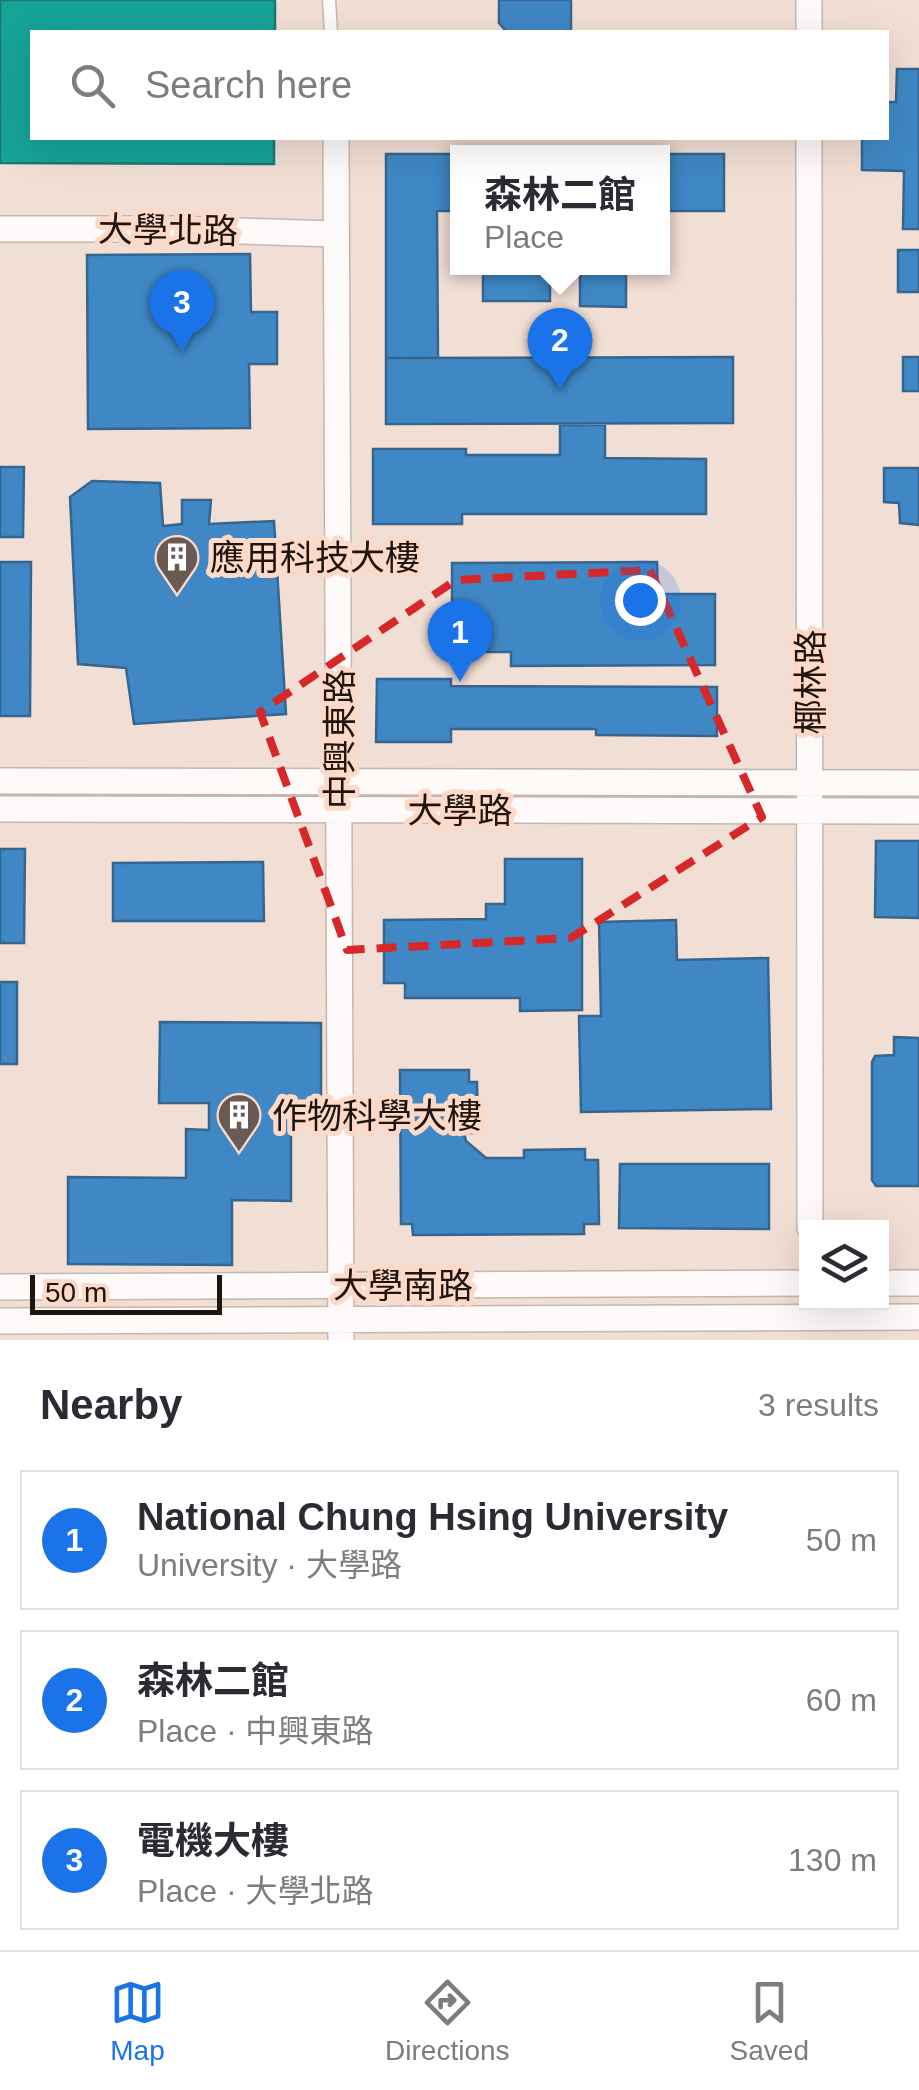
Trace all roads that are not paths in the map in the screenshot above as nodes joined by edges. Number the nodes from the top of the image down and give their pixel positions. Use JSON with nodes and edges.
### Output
{"nodes":[{"id":1,"x":330,"y":0,"type":"edge"},
{"id":2,"x":809,"y":0,"type":"edge"},
{"id":3,"x":331,"y":30,"type":"edge"},
{"id":4,"x":809,"y":30,"type":"edge"},
{"id":5,"x":336,"y":140,"type":"edge"},
{"id":6,"x":809,"y":140,"type":"edge"},
{"id":7,"x":0,"y":229,"type":"edge"},
{"id":8,"x":336,"y":234,"type":"junction"},
{"id":9,"x":0,"y":781,"type":"edge"},
{"id":10,"x":339,"y":782,"type":"junction"},
{"id":11,"x":810,"y":783,"type":"junction"},
{"id":12,"x":919,"y":783,"type":"edge"},
{"id":13,"x":0,"y":809,"type":"edge"},
{"id":14,"x":339,"y":810,"type":"junction"},
{"id":15,"x":810,"y":811,"type":"junction"},
{"id":16,"x":919,"y":811,"type":"edge"},
{"id":17,"x":810,"y":1220,"type":"edge"},
{"id":18,"x":889,"y":1283,"type":"edge"},
{"id":19,"x":919,"y":1283,"type":"edge"},
{"id":20,"x":799,"y":1284,"type":"edge"},
{"id":21,"x":341,"y":1286,"type":"junction"},
{"id":22,"x":0,"y":1287,"type":"edge"},
{"id":23,"x":919,"y":1317,"type":"edge"},
{"id":24,"x":810,"y":1320,"type":"edge"},
{"id":25,"x":0,"y":1322,"type":"edge"},
{"id":26,"x":341,"y":1330,"type":"edge"}],
"edges":[{"from":1,"to":3,"type":"lane"},
{"from":2,"to":4,"type":"street"},
{"from":5,"to":8,"type":"street","name":"中興東路"},
{"from":6,"to":11,"type":"street","name":"椰林路"},
{"from":7,"to":8,"type":"street","name":"大學北路"},
{"from":8,"to":10,"type":"street","name":"中興東路"},
{"from":9,"to":10,"type":"street","name":"大學路"},
{"from":10,"to":11,"type":"street","name":"大學路"},
{"from":10,"to":14,"type":"street","name":"中興東路"},
{"from":11,"to":12,"type":"street","name":"大學路"},
{"from":11,"to":15,"type":"street","name":"椰林路"},
{"from":13,"to":14,"type":"street","name":"大學路"},
{"from":14,"to":15,"type":"street","name":"大學路"},
{"from":14,"to":21,"type":"street","name":"中興東路"},
{"from":15,"to":16,"type":"street","name":"大學路"},
{"from":15,"to":17,"type":"street","name":"椰林路"},
{"from":18,"to":19,"type":"street"},
{"from":20,"to":21,"type":"street","name":"大學南路"},
{"from":21,"to":22,"type":"street","name":"大學南路"},
{"from":21,"to":26,"type":"street","name":"中興東路"},
{"from":23,"to":24,"type":"street","name":"大學南路"},
{"from":24,"to":26,"type":"street","name":"大學南路"},
{"from":25,"to":26,"type":"street","name":"大學南路"}]}
